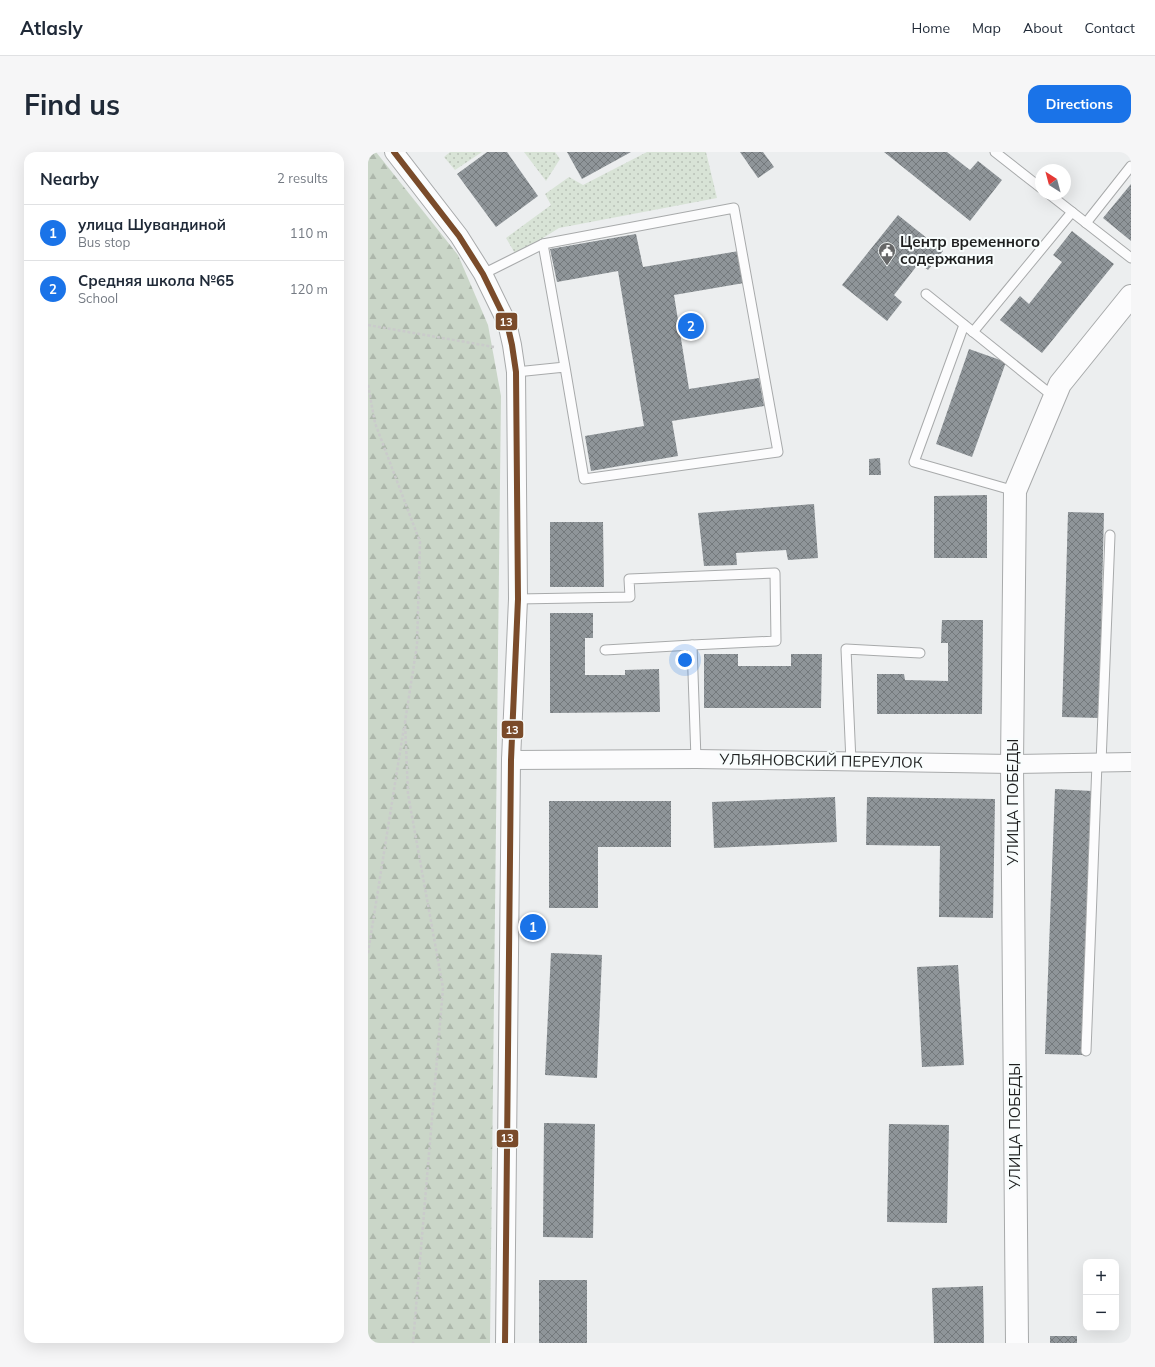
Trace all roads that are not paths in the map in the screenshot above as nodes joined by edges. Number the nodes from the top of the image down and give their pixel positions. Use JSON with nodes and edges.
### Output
{"nodes":[{"id":1,"x":394,"y":152,"type":"edge"},
{"id":2,"x":995,"y":152,"type":"edge"},
{"id":3,"x":1131,"y":166,"type":"edge"},
{"id":4,"x":1035,"y":183,"type":"edge"},
{"id":5,"x":1057,"y":200,"type":"edge"},
{"id":6,"x":1072,"y":212,"type":"junction"},
{"id":7,"x":1086,"y":223,"type":"junction"},
{"id":8,"x":543,"y":244,"type":"junction"},
{"id":9,"x":1131,"y":258,"type":"edge"},
{"id":10,"x":483,"y":274,"type":"junction"},
{"id":11,"x":926,"y":294,"type":"dead end"},
{"id":12,"x":1131,"y":296,"type":"edge"},
{"id":13,"x":964,"y":325,"type":"junction"},
{"id":14,"x":973,"y":332,"type":"junction"},
{"id":15,"x":565,"y":367,"type":"junction"},
{"id":16,"x":516,"y":372,"type":"junction"},
{"id":17,"x":1054,"y":397,"type":"junction"},
{"id":18,"x":1015,"y":491,"type":"junction"},
{"id":19,"x":1110,"y":536,"type":"dead end"},
{"id":20,"x":518,"y":599,"type":"junction"},
{"id":21,"x":692,"y":645,"type":"junction"},
{"id":22,"x":605,"y":650,"type":"dead end"},
{"id":23,"x":920,"y":653,"type":"dead end"},
{"id":24,"x":696,"y":759,"type":"junction"},
{"id":25,"x":512,"y":760,"type":"junction"},
{"id":26,"x":851,"y":762,"type":"junction"},
{"id":27,"x":1131,"y":762,"type":"edge"},
{"id":28,"x":1099,"y":763,"type":"junction"},
{"id":29,"x":1012,"y":764,"type":"junction"},
{"id":30,"x":1086,"y":1051,"type":"dead end"},
{"id":31,"x":505,"y":1343,"type":"edge"},
{"id":32,"x":1017,"y":1343,"type":"edge"}],
"edges":[{"from":1,"to":10,"type":"street"},
{"from":2,"to":4,"type":"lane"},
{"from":3,"to":7,"type":"lane"},
{"from":5,"to":6,"type":"lane"},
{"from":6,"to":7,"type":"lane"},
{"from":6,"to":14,"type":"lane"},
{"from":7,"to":9,"type":"lane"},
{"from":8,"to":10,"type":"lane"},
{"from":8,"to":15,"type":"lane"},
{"from":8,"to":15,"type":"lane"},
{"from":10,"to":16,"type":"street"},
{"from":11,"to":13,"type":"lane"},
{"from":12,"to":17,"type":"street","name":"УЛИЦА ПОБЕДЫ"},
{"from":13,"to":14,"type":"lane"},
{"from":13,"to":18,"type":"lane"},
{"from":14,"to":17,"type":"lane"},
{"from":15,"to":16,"type":"lane"},
{"from":16,"to":20,"type":"street"},
{"from":17,"to":18,"type":"street","name":"УЛИЦА ПОБЕДЫ"},
{"from":18,"to":29,"type":"street","name":"УЛИЦА ПОБЕДЫ"},
{"from":19,"to":28,"type":"lane"},
{"from":20,"to":21,"type":"lane"},
{"from":20,"to":25,"type":"street"},
{"from":21,"to":22,"type":"lane"},
{"from":21,"to":24,"type":"lane"},
{"from":23,"to":26,"type":"lane"},
{"from":24,"to":25,"type":"street","name":"УЛЬЯНОВСКИЙ ПЕРЕУЛОК"},
{"from":24,"to":26,"type":"street","name":"УЛЬЯНОВСКИЙ ПЕРЕУЛОК"},
{"from":25,"to":31,"type":"street"},
{"from":26,"to":29,"type":"street","name":"УЛЬЯНОВСКИЙ ПЕРЕУЛОК"},
{"from":27,"to":28,"type":"street","name":"УЛЬЯНОВСКИЙ ПЕРЕУЛОК"},
{"from":28,"to":29,"type":"street","name":"УЛЬЯНОВСКИЙ ПЕРЕУЛОК"},
{"from":28,"to":30,"type":"lane"},
{"from":29,"to":32,"type":"street","name":"УЛИЦА ПОБЕДЫ"}]}
